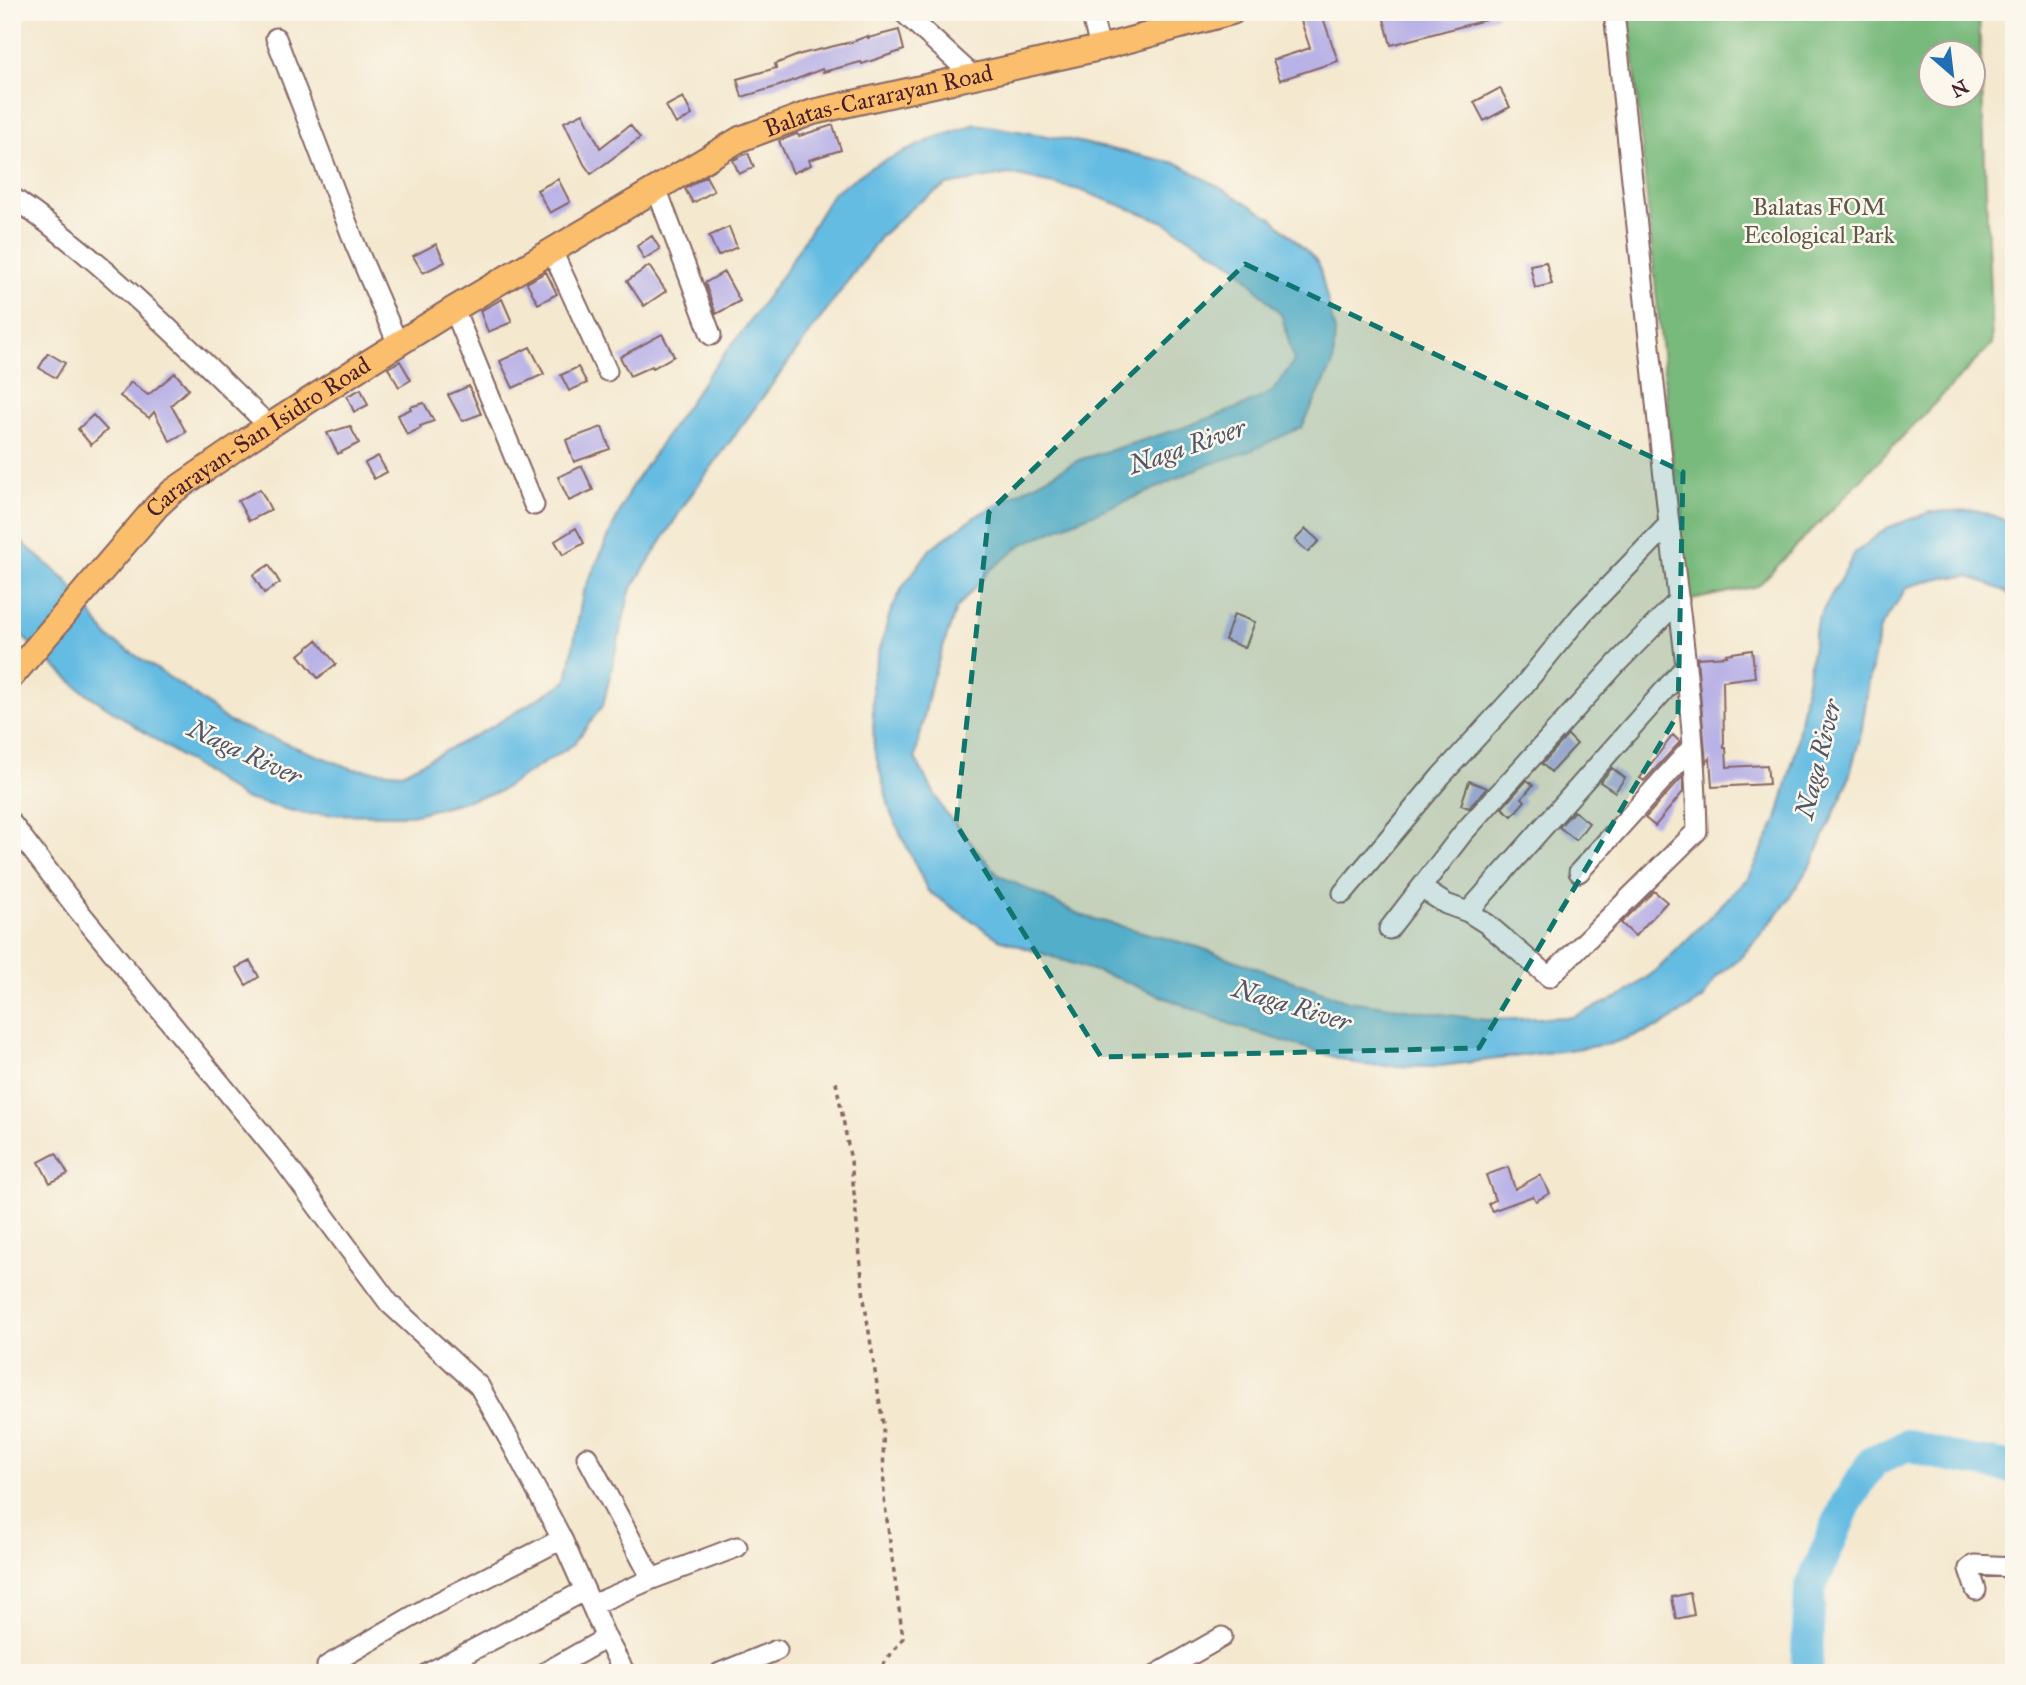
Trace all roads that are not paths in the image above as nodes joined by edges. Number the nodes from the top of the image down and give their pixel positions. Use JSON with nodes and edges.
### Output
{"nodes":[{"id":1,"x":903,"y":12,"type":"edge"},
{"id":2,"x":1091,"y":12,"type":"edge"},
{"id":3,"x":1231,"y":12,"type":"edge"},
{"id":4,"x":1614,"y":12,"type":"edge"},
{"id":5,"x":276,"y":38,"type":"dead end"},
{"id":6,"x":1100,"y":48,"type":"junction"},
{"id":7,"x":973,"y":76,"type":"junction"},
{"id":8,"x":657,"y":190,"type":"junction"},
{"id":9,"x":12,"y":197,"type":"edge"},
{"id":10,"x":552,"y":251,"type":"junction"},
{"id":11,"x":454,"y":309,"type":"junction"},
{"id":12,"x":711,"y":335,"type":"dead end"},
{"id":13,"x":398,"y":344,"type":"junction"},
{"id":14,"x":607,"y":371,"type":"dead end"},
{"id":15,"x":269,"y":426,"type":"junction"},
{"id":16,"x":534,"y":505,"type":"dead end"},
{"id":17,"x":1669,"y":524,"type":"junction"},
{"id":18,"x":1679,"y":600,"type":"junction"},
{"id":19,"x":1685,"y":667,"type":"junction"},
{"id":20,"x":12,"y":676,"type":"edge"},
{"id":21,"x":1693,"y":746,"type":"junction"},
{"id":22,"x":12,"y":824,"type":"edge"},
{"id":23,"x":1579,"y":872,"type":"dead end"},
{"id":24,"x":1421,"y":888,"type":"junction"},
{"id":25,"x":1343,"y":893,"type":"dead end"},
{"id":26,"x":1468,"y":912,"type":"junction"},
{"id":27,"x":1389,"y":929,"type":"dead end"},
{"id":28,"x":587,"y":1457,"type":"dead end"},
{"id":29,"x":562,"y":1539,"type":"junction"},
{"id":30,"x":737,"y":1547,"type":"dead end"},
{"id":31,"x":2014,"y":1567,"type":"edge"},
{"id":32,"x":652,"y":1579,"type":"junction"},
{"id":33,"x":1976,"y":1590,"type":"dead end"},
{"id":34,"x":588,"y":1598,"type":"junction"},
{"id":35,"x":1222,"y":1637,"type":"dead end"},
{"id":36,"x":606,"y":1638,"type":"junction"},
{"id":37,"x":777,"y":1650,"type":"dead end"},
{"id":38,"x":551,"y":1671,"type":"edge"},
{"id":39,"x":329,"y":1673,"type":"edge"},
{"id":40,"x":429,"y":1673,"type":"edge"},
{"id":41,"x":625,"y":1673,"type":"edge"},
{"id":42,"x":720,"y":1673,"type":"edge"},
{"id":43,"x":1159,"y":1673,"type":"edge"}],
"edges":[{"from":1,"to":7,"type":"street"},
{"from":2,"to":6,"type":"street"},
{"from":3,"to":6,"type":"main road","name":"Balatas-Cararayan Road"},
{"from":4,"to":17,"type":"street"},
{"from":5,"to":13,"type":"street"},
{"from":6,"to":7,"type":"main road","name":"Balatas-Cararayan Road"},
{"from":7,"to":8,"type":"main road","name":"Balatas-Cararayan Road"},
{"from":8,"to":10,"type":"main road","name":"Balatas-Cararayan Road"},
{"from":8,"to":12,"type":"street"},
{"from":9,"to":15,"type":"street"},
{"from":10,"to":11,"type":"main road","name":"Cararayan-San Isidro Road"},
{"from":10,"to":14,"type":"street"},
{"from":11,"to":13,"type":"main road","name":"Cararayan-San Isidro Road"},
{"from":11,"to":16,"type":"street"},
{"from":13,"to":15,"type":"main road","name":"Cararayan-San Isidro Road"},
{"from":15,"to":20,"type":"main road","name":"Cararayan-San Isidro Road"},
{"from":17,"to":18,"type":"street"},
{"from":17,"to":25,"type":"street"},
{"from":18,"to":19,"type":"street"},
{"from":18,"to":24,"type":"street"},
{"from":19,"to":21,"type":"street"},
{"from":19,"to":26,"type":"street"},
{"from":21,"to":23,"type":"street"},
{"from":21,"to":26,"type":"street"},
{"from":22,"to":29,"type":"street"},
{"from":24,"to":26,"type":"street"},
{"from":24,"to":27,"type":"street"},
{"from":28,"to":32,"type":"street"},
{"from":29,"to":34,"type":"street"},
{"from":29,"to":39,"type":"street"},
{"from":30,"to":32,"type":"street"},
{"from":31,"to":33,"type":"street"},
{"from":32,"to":34,"type":"street"},
{"from":34,"to":36,"type":"street"},
{"from":34,"to":40,"type":"street"},
{"from":35,"to":43,"type":"street"},
{"from":36,"to":38,"type":"street"},
{"from":36,"to":41,"type":"street"},
{"from":37,"to":42,"type":"street"}]}
